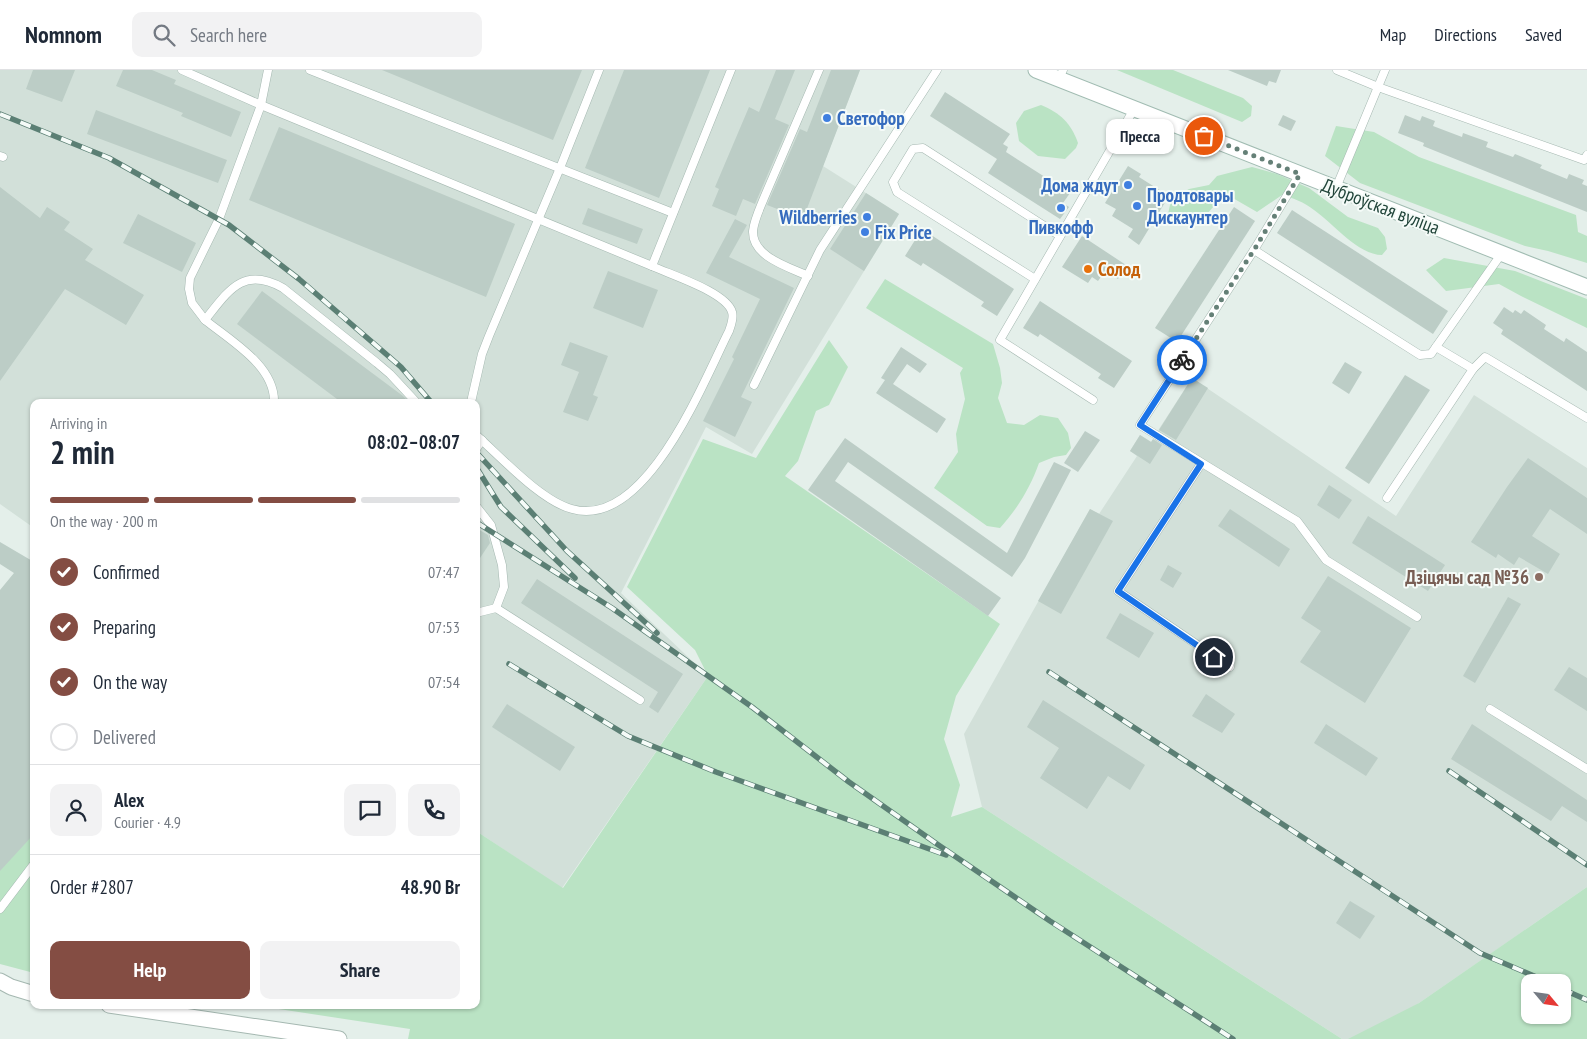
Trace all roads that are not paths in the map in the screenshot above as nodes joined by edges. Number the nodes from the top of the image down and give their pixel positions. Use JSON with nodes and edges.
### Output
{"nodes":[{"id":1,"x":182,"y":70,"type":"edge"},
{"id":2,"x":268,"y":70,"type":"edge"},
{"id":3,"x":310,"y":70,"type":"edge"},
{"id":4,"x":599,"y":70,"type":"edge"},
{"id":5,"x":731,"y":70,"type":"edge"},
{"id":6,"x":819,"y":70,"type":"edge"},
{"id":7,"x":938,"y":70,"type":"edge"},
{"id":8,"x":1036,"y":70,"type":"edge"},
{"id":9,"x":1337,"y":70,"type":"edge"},
{"id":10,"x":1385,"y":70,"type":"edge"},
{"id":11,"x":1061,"y":75,"type":"edge"},
{"id":12,"x":1378,"y":87,"type":"junction"},
{"id":13,"x":261,"y":105,"type":"junction"},
{"id":14,"x":1134,"y":109,"type":"junction"},
{"id":15,"x":1587,"y":155,"type":"edge"},
{"id":16,"x":560,"y":168,"type":"junction"},
{"id":17,"x":1300,"y":174,"type":"junction"},
{"id":18,"x":1336,"y":188,"type":"junction"},
{"id":19,"x":673,"y":213,"type":"junction"},
{"id":20,"x":538,"y":220,"type":"junction"},
{"id":21,"x":1060,"y":236,"type":"junction"},
{"id":22,"x":1254,"y":250,"type":"junction"},
{"id":23,"x":1502,"y":254,"type":"junction"},
{"id":24,"x":652,"y":266,"type":"junction"},
{"id":25,"x":808,"y":276,"type":"junction"},
{"id":26,"x":1035,"y":279,"type":"junction"},
{"id":27,"x":1587,"y":287,"type":"edge"},
{"id":28,"x":205,"y":320,"type":"junction"},
{"id":29,"x":1436,"y":347,"type":"junction"},
{"id":30,"x":1473,"y":369,"type":"junction"},
{"id":31,"x":754,"y":385,"type":"dead end"},
{"id":32,"x":274,"y":399,"type":"edge"},
{"id":33,"x":413,"y":399,"type":"edge"},
{"id":34,"x":472,"y":399,"type":"edge"},
{"id":35,"x":1093,"y":400,"type":"dead end"},
{"id":36,"x":1587,"y":418,"type":"edge"},
{"id":37,"x":480,"y":439,"type":"edge"},
{"id":38,"x":1201,"y":464,"type":"junction"},
{"id":39,"x":1387,"y":498,"type":"dead end"},
{"id":40,"x":480,"y":511,"type":"edge"},
{"id":41,"x":496,"y":608,"type":"junction"},
{"id":42,"x":480,"y":611,"type":"edge"},
{"id":43,"x":1417,"y":617,"type":"dead end"},
{"id":44,"x":1230,"y":667,"type":"dead end"},
{"id":45,"x":640,"y":700,"type":"dead end"},
{"id":46,"x":1490,"y":709,"type":"dead end"},
{"id":47,"x":1587,"y":769,"type":"edge"},
{"id":48,"x":30,"y":869,"type":"edge"},
{"id":49,"x":0,"y":909,"type":"edge"},
{"id":50,"x":0,"y":981,"type":"edge"},
{"id":51,"x":30,"y":993,"type":"edge"},
{"id":52,"x":136,"y":1009,"type":"edge"},
{"id":53,"x":339,"y":1039,"type":"edge"}],
"edges":[{"from":1,"to":13,"type":"lane"},
{"from":2,"to":13,"type":"lane"},
{"from":3,"to":16,"type":"lane"},
{"from":4,"to":16,"type":"lane"},
{"from":5,"to":19,"type":"lane"},
{"from":6,"to":25,"type":"lane"},
{"from":7,"to":25,"type":"lane"},
{"from":8,"to":11,"type":"main road","name":"Дуброўская вуліца"},
{"from":9,"to":12,"type":"lane"},
{"from":10,"to":12,"type":"lane"},
{"from":11,"to":14,"type":"main road","name":"Дуброўская вуліца"},
{"from":12,"to":15,"type":"lane"},
{"from":12,"to":18,"type":"lane"},
{"from":13,"to":20,"type":"lane"},
{"from":13,"to":28,"type":"lane"},
{"from":14,"to":17,"type":"main road","name":"Дуброўская вуліца"},
{"from":14,"to":21,"type":"lane"},
{"from":16,"to":19,"type":"lane"},
{"from":16,"to":20,"type":"lane"},
{"from":17,"to":18,"type":"main road","name":"Дуброўская вуліца"},
{"from":17,"to":22,"type":"lane"},
{"from":18,"to":23,"type":"main road","name":"Дуброўская вуліца"},
{"from":19,"to":24,"type":"lane"},
{"from":20,"to":24,"type":"lane"},
{"from":20,"to":34,"type":"lane"},
{"from":21,"to":26,"type":"lane"},
{"from":21,"to":26,"type":"lane"},
{"from":22,"to":29,"type":"lane"},
{"from":22,"to":38,"type":"lane"},
{"from":23,"to":27,"type":"main road","name":"Дуброўская вуліца"},
{"from":23,"to":29,"type":"lane"},
{"from":24,"to":37,"type":"lane"},
{"from":25,"to":31,"type":"lane"},
{"from":26,"to":35,"type":"lane"},
{"from":28,"to":32,"type":"lane"},
{"from":28,"to":33,"type":"lane"},
{"from":29,"to":30,"type":"lane"},
{"from":30,"to":36,"type":"lane"},
{"from":30,"to":39,"type":"lane"},
{"from":38,"to":43,"type":"lane"},
{"from":38,"to":44,"type":"lane"},
{"from":40,"to":41,"type":"lane"},
{"from":41,"to":42,"type":"lane"},
{"from":41,"to":45,"type":"lane"},
{"from":46,"to":47,"type":"lane"},
{"from":48,"to":49,"type":"lane"},
{"from":50,"to":51,"type":"main road"},
{"from":52,"to":53,"type":"main road"}]}
